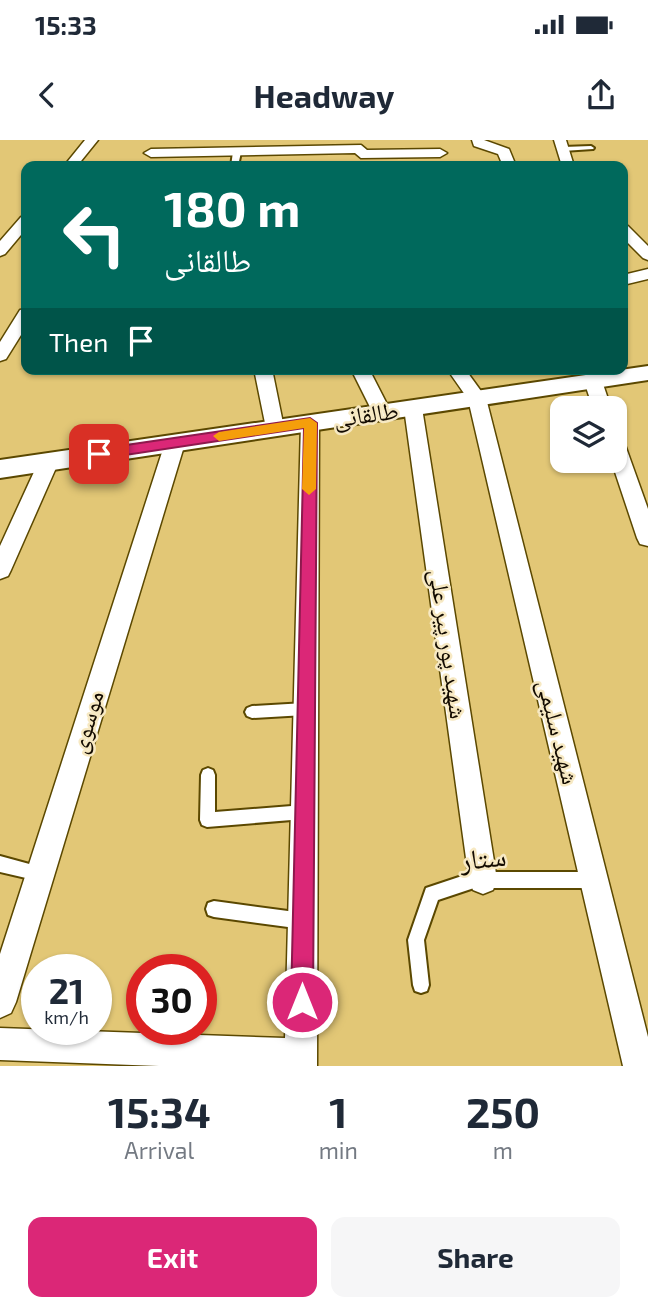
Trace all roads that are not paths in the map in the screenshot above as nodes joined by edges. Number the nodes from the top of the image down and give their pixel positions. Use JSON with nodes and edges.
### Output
{"nodes":[{"id":1,"x":92,"y":140,"type":"edge"},
{"id":2,"x":171,"y":140,"type":"edge"},
{"id":3,"x":478,"y":140,"type":"edge"},
{"id":4,"x":562,"y":144,"type":"edge"},
{"id":5,"x":284,"y":145,"type":"edge"},
{"id":6,"x":591,"y":148,"type":"dead end"},
{"id":7,"x":267,"y":151,"type":"junction"},
{"id":8,"x":237,"y":152,"type":"junction"},
{"id":9,"x":361,"y":152,"type":"edge"},
{"id":10,"x":151,"y":153,"type":"junction"},
{"id":11,"x":440,"y":153,"type":"edge"},
{"id":12,"x":75,"y":161,"type":"edge"},
{"id":13,"x":144,"y":161,"type":"edge"},
{"id":14,"x":235,"y":161,"type":"edge"},
{"id":15,"x":266,"y":161,"type":"edge"},
{"id":16,"x":507,"y":161,"type":"edge"},
{"id":17,"x":567,"y":161,"type":"edge"},
{"id":18,"x":21,"y":226,"type":"edge"},
{"id":19,"x":628,"y":234,"type":"edge"},
{"id":20,"x":0,"y":251,"type":"edge"},
{"id":21,"x":648,"y":256,"type":"edge"},
{"id":22,"x":648,"y":274,"type":"edge"},
{"id":23,"x":628,"y":279,"type":"edge"},
{"id":24,"x":21,"y":322,"type":"edge"},
{"id":25,"x":0,"y":355,"type":"edge"},
{"id":26,"x":648,"y":373,"type":"edge"},
{"id":27,"x":264,"y":375,"type":"edge"},
{"id":28,"x":363,"y":375,"type":"edge"},
{"id":29,"x":460,"y":375,"type":"edge"},
{"id":30,"x":593,"y":381,"type":"junction"},
{"id":31,"x":598,"y":396,"type":"edge"},
{"id":32,"x":477,"y":398,"type":"junction"},
{"id":33,"x":413,"y":408,"type":"junction"},
{"id":34,"x":382,"y":412,"type":"junction"},
{"id":35,"x":310,"y":423,"type":"junction"},
{"id":36,"x":275,"y":428,"type":"junction"},
{"id":37,"x":175,"y":443,"type":"junction"},
{"id":38,"x":49,"y":461,"type":"junction"},
{"id":39,"x":0,"y":469,"type":"edge"},
{"id":40,"x":625,"y":473,"type":"edge"},
{"id":41,"x":648,"y":538,"type":"edge"},
{"id":42,"x":0,"y":570,"type":"edge"},
{"id":43,"x":305,"y":709,"type":"junction"},
{"id":44,"x":252,"y":712,"type":"dead end"},
{"id":45,"x":208,"y":775,"type":"dead end"},
{"id":46,"x":304,"y":812,"type":"junction"},
{"id":47,"x":0,"y":864,"type":"edge"},
{"id":48,"x":39,"y":873,"type":"junction"},
{"id":49,"x":483,"y":880,"type":"junction"},
{"id":50,"x":593,"y":880,"type":"junction"},
{"id":51,"x":214,"y":909,"type":"dead end"},
{"id":52,"x":303,"y":922,"type":"junction"},
{"id":53,"x":421,"y":985,"type":"dead end"},
{"id":54,"x":0,"y":1002,"type":"edge"},
{"id":55,"x":0,"y":1044,"type":"edge"},
{"id":56,"x":133,"y":1057,"type":"edge"},
{"id":57,"x":301,"y":1060,"type":"edge"},
{"id":58,"x":639,"y":1066,"type":"edge"}],
"edges":[{"from":1,"to":12,"type":"street"},
{"from":2,"to":10,"type":"street"},
{"from":3,"to":16,"type":"street"},
{"from":4,"to":6,"type":"lane"},
{"from":4,"to":17,"type":"street"},
{"from":5,"to":7,"type":"street"},
{"from":5,"to":9,"type":"street"},
{"from":7,"to":8,"type":"street"},
{"from":7,"to":15,"type":"street"},
{"from":8,"to":10,"type":"street"},
{"from":8,"to":14,"type":"lane"},
{"from":9,"to":11,"type":"street"},
{"from":10,"to":13,"type":"street"},
{"from":18,"to":20,"type":"street"},
{"from":19,"to":21,"type":"street"},
{"from":22,"to":23,"type":"street"},
{"from":24,"to":25,"type":"street"},
{"from":26,"to":30,"type":"street","name":"طالقانی"},
{"from":27,"to":36,"type":"street"},
{"from":28,"to":34,"type":"street"},
{"from":29,"to":32,"type":"street"},
{"from":30,"to":31,"type":"street"},
{"from":30,"to":32,"type":"street","name":"طالقانی"},
{"from":32,"to":33,"type":"street","name":"طالقانی"},
{"from":32,"to":50,"type":"street","name":"شهید سلیمی"},
{"from":33,"to":34,"type":"street","name":"طالقانی"},
{"from":33,"to":49,"type":"street","name":"شهید پور پیر علی"},
{"from":34,"to":35,"type":"street","name":"طالقانی"},
{"from":35,"to":36,"type":"street","name":"طالقانی"},
{"from":35,"to":43,"type":"street"},
{"from":36,"to":37,"type":"street","name":"طالقانی"},
{"from":37,"to":38,"type":"street","name":"طالقانی"},
{"from":37,"to":48,"type":"street","name":"موسوی"},
{"from":38,"to":39,"type":"street","name":"طالقانی"},
{"from":38,"to":42,"type":"street"},
{"from":40,"to":41,"type":"street"},
{"from":43,"to":44,"type":"lane"},
{"from":43,"to":46,"type":"street"},
{"from":45,"to":46,"type":"lane"},
{"from":46,"to":52,"type":"street"},
{"from":47,"to":48,"type":"lane"},
{"from":48,"to":54,"type":"street","name":"موسوی"},
{"from":49,"to":50,"type":"lane","name":"ستار"},
{"from":49,"to":53,"type":"lane","name":"ستار"},
{"from":50,"to":58,"type":"street","name":"شهید سلیمی"},
{"from":51,"to":52,"type":"lane"},
{"from":52,"to":57,"type":"street"},
{"from":55,"to":56,"type":"street"},
{"from":56,"to":57,"type":"street"}]}
